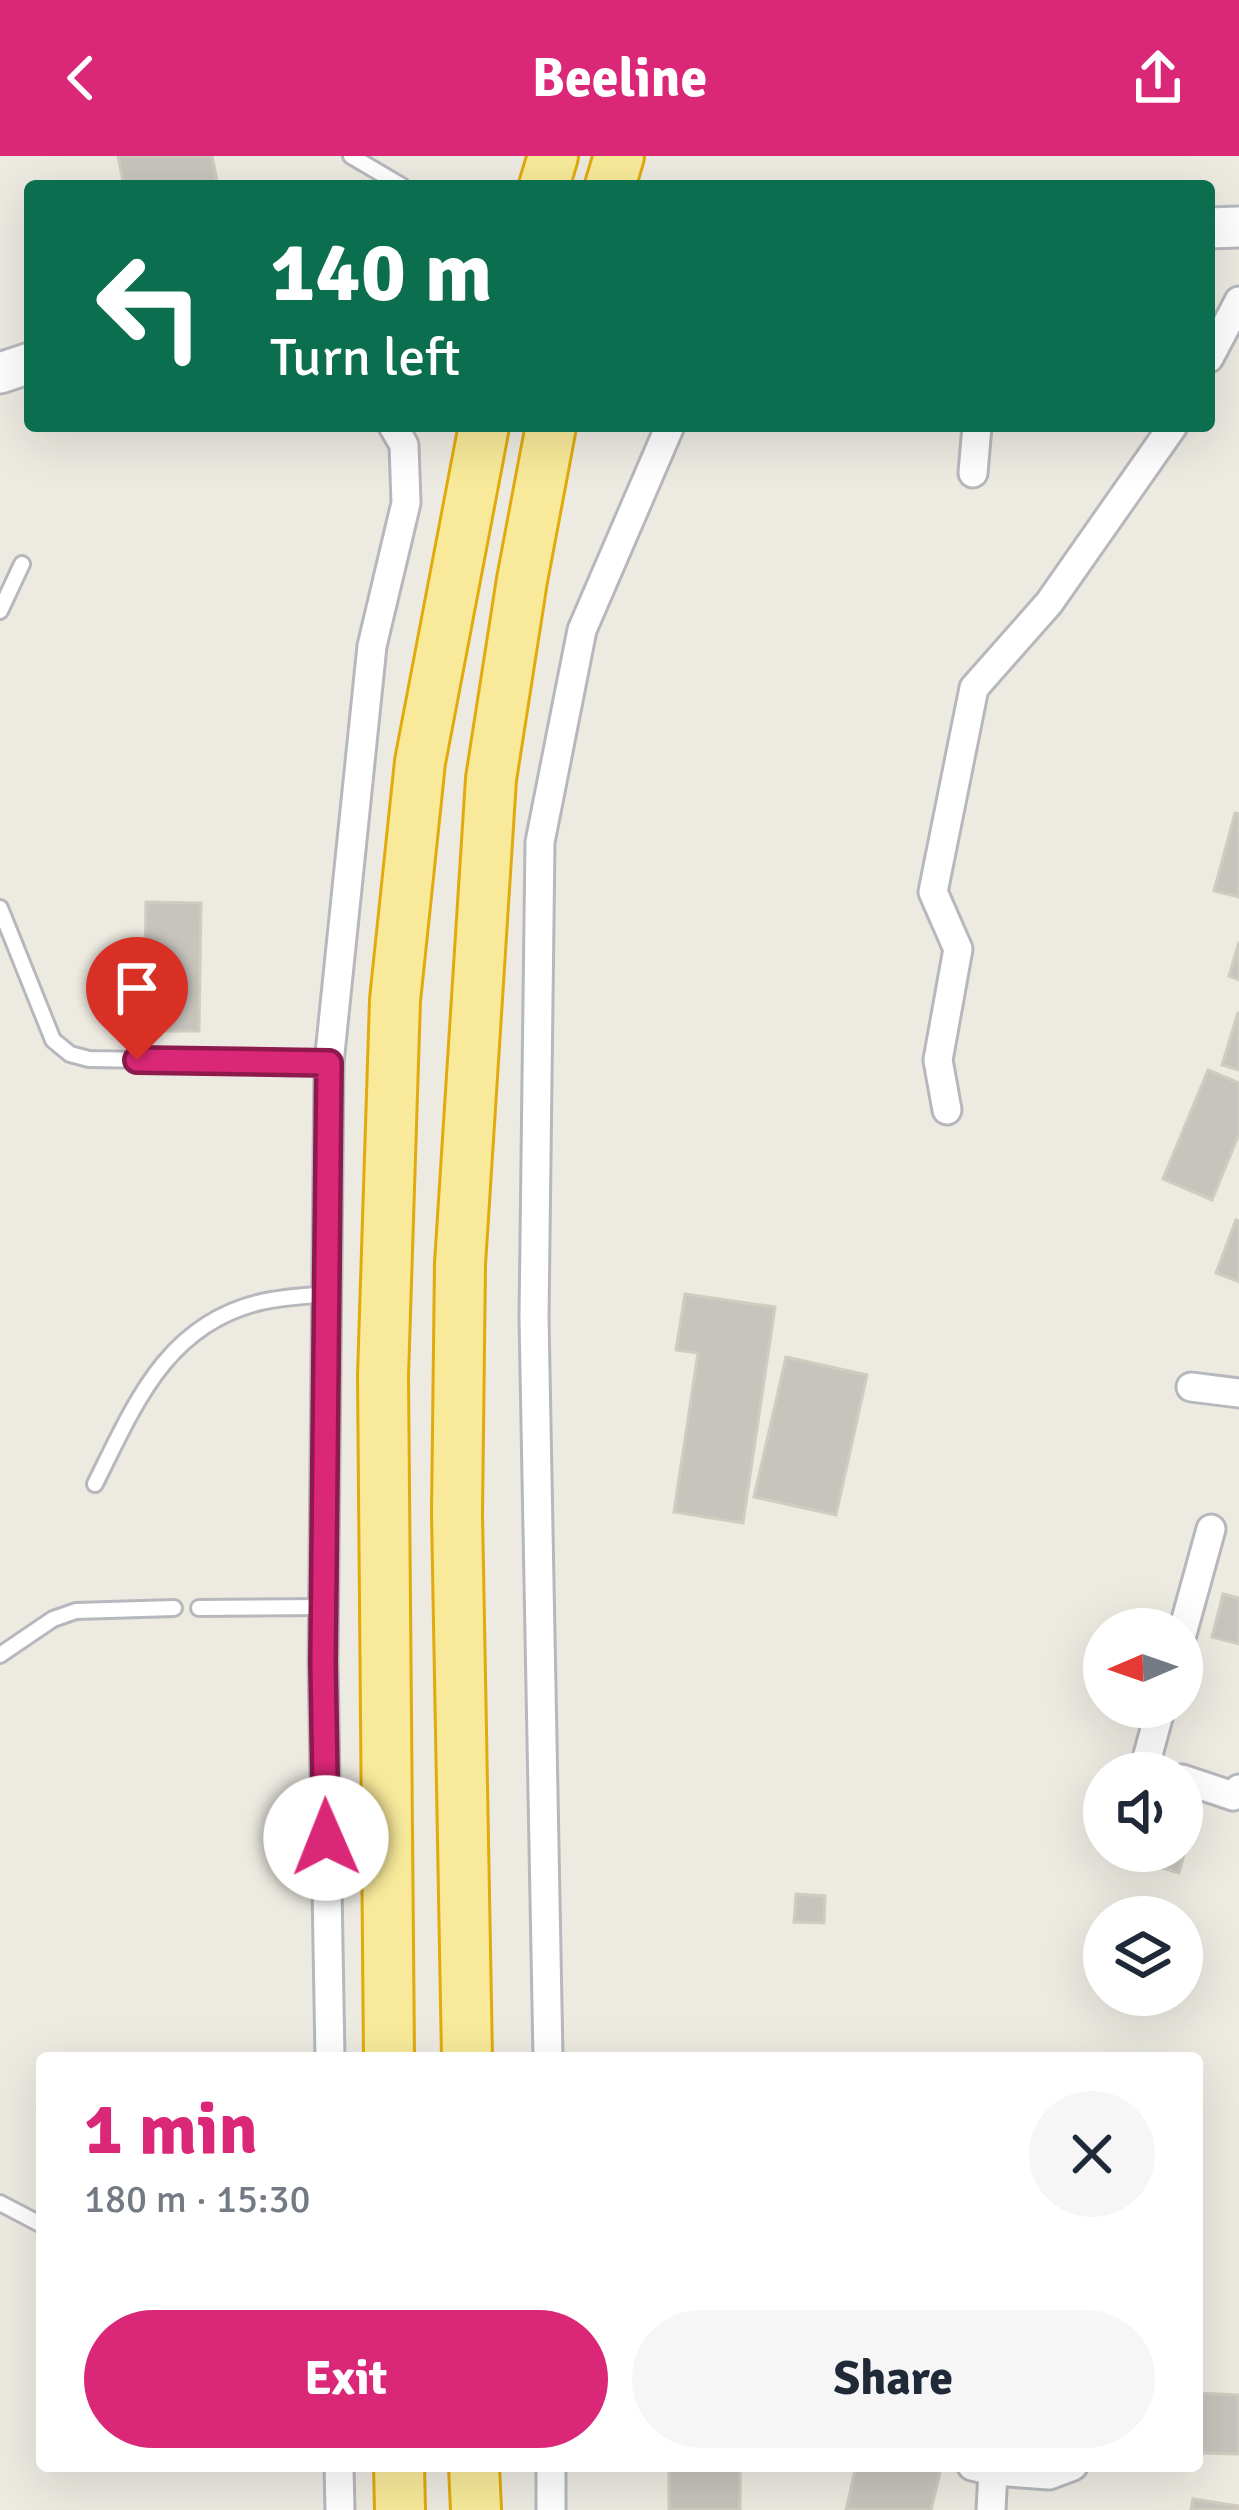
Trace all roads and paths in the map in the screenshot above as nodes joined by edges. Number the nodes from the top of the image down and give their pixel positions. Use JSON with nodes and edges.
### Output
{"nodes":[{"id":1,"x":351,"y":156,"type":"edge"},
{"id":2,"x":393,"y":180,"type":"edge"},
{"id":3,"x":1239,"y":301,"type":"edge"},
{"id":4,"x":1215,"y":347,"type":"edge"},
{"id":5,"x":396,"y":432,"type":"edge"},
{"id":6,"x":483,"y":432,"type":"edge"},
{"id":7,"x":550,"y":432,"type":"edge"},
{"id":8,"x":667,"y":432,"type":"edge"},
{"id":9,"x":976,"y":432,"type":"edge"},
{"id":10,"x":1169,"y":432,"type":"edge"},
{"id":11,"x":973,"y":473,"type":"dead end"},
{"id":12,"x":22,"y":564,"type":"dead end"},
{"id":13,"x":0,"y":611,"type":"edge"},
{"id":14,"x":0,"y":908,"type":"edge"},
{"id":15,"x":329,"y":1063,"type":"junction"},
{"id":16,"x":947,"y":1110,"type":"dead end"},
{"id":17,"x":327,"y":1294,"type":"junction"},
{"id":18,"x":1191,"y":1388,"type":"dead end"},
{"id":19,"x":1239,"y":1393,"type":"edge"},
{"id":20,"x":95,"y":1484,"type":"dead end"},
{"id":21,"x":1211,"y":1529,"type":"dead end"},
{"id":22,"x":323,"y":1607,"type":"junction"},
{"id":23,"x":174,"y":1608,"type":"dead end"},
{"id":24,"x":1189,"y":1608,"type":"edge"},
{"id":25,"x":199,"y":1609,"type":"dead end"},
{"id":26,"x":0,"y":1655,"type":"edge"},
{"id":27,"x":1203,"y":1787,"type":"edge"},
{"id":28,"x":1239,"y":1789,"type":"edge"},
{"id":29,"x":330,"y":2052,"type":"edge"},
{"id":30,"x":389,"y":2052,"type":"edge"},
{"id":31,"x":467,"y":2052,"type":"edge"},
{"id":32,"x":548,"y":2052,"type":"edge"},
{"id":33,"x":0,"y":2203,"type":"edge"},
{"id":34,"x":36,"y":2222,"type":"edge"},
{"id":35,"x":339,"y":2472,"type":"edge"},
{"id":36,"x":399,"y":2472,"type":"edge"},
{"id":37,"x":474,"y":2472,"type":"edge"},
{"id":38,"x":551,"y":2472,"type":"edge"},
{"id":39,"x":984,"y":2472,"type":"edge"},
{"id":40,"x":1016,"y":2472,"type":"edge"},
{"id":41,"x":1057,"y":2472,"type":"edge"},
{"id":42,"x":340,"y":2510,"type":"edge"},
{"id":43,"x":400,"y":2510,"type":"edge"},
{"id":44,"x":476,"y":2510,"type":"edge"},
{"id":45,"x":551,"y":2510,"type":"edge"},
{"id":46,"x":991,"y":2510,"type":"edge"}],
"edges":[{"from":1,"to":2,"type":"lane"},
{"from":3,"to":4,"type":"street"},
{"from":5,"to":15,"type":"street"},
{"from":6,"to":30,"type":"highway"},
{"from":7,"to":31,"type":"highway"},
{"from":8,"to":32,"type":"street"},
{"from":9,"to":11,"type":"street"},
{"from":10,"to":16,"type":"street"},
{"from":12,"to":13,"type":"lane"},
{"from":14,"to":15,"type":"lane"},
{"from":15,"to":17,"type":"street"},
{"from":17,"to":20,"type":"lane"},
{"from":17,"to":22,"type":"street"},
{"from":18,"to":19,"type":"street"},
{"from":21,"to":24,"type":"street"},
{"from":22,"to":25,"type":"lane"},
{"from":22,"to":29,"type":"street"},
{"from":23,"to":26,"type":"lane"},
{"from":27,"to":28,"type":"street"},
{"from":33,"to":34,"type":"lane"},
{"from":35,"to":42,"type":"street"},
{"from":36,"to":43,"type":"highway"},
{"from":37,"to":44,"type":"highway"},
{"from":38,"to":45,"type":"street"},
{"from":39,"to":46,"type":"street"},
{"from":40,"to":41,"type":"street"}]}
